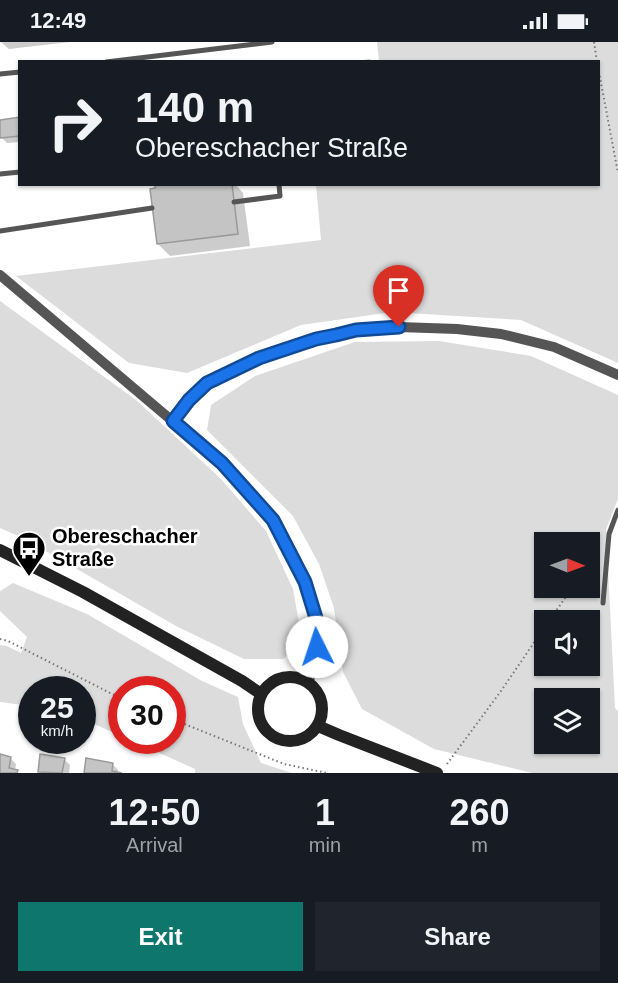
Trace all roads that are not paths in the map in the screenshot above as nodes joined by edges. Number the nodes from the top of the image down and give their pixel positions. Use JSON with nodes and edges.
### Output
{"nodes":[{"id":1,"x":272,"y":42,"type":"edge"},
{"id":2,"x":123,"y":60,"type":"edge"},
{"id":3,"x":18,"y":72,"type":"edge"},
{"id":4,"x":0,"y":74,"type":"edge"},
{"id":5,"x":18,"y":172,"type":"edge"},
{"id":6,"x":0,"y":174,"type":"edge"},
{"id":7,"x":279,"y":186,"type":"edge"},
{"id":8,"x":234,"y":202,"type":"dead end"},
{"id":9,"x":152,"y":208,"type":"dead end"},
{"id":10,"x":0,"y":231,"type":"edge"},
{"id":11,"x":0,"y":275,"type":"edge"},
{"id":12,"x":618,"y":375,"type":"edge"},
{"id":13,"x":173,"y":421,"type":"junction"},
{"id":14,"x":618,"y":510,"type":"edge"},
{"id":15,"x":0,"y":550,"type":"edge"},
{"id":16,"x":603,"y":603,"type":"dead end"},
{"id":17,"x":308,"y":682,"type":"junction"},
{"id":18,"x":261,"y":694,"type":"junction"},
{"id":19,"x":318,"y":726,"type":"junction"},
{"id":20,"x":437,"y":773,"type":"edge"}],
"edges":[{"from":1,"to":2,"type":"lane"},
{"from":3,"to":4,"type":"lane"},
{"from":5,"to":6,"type":"lane"},
{"from":7,"to":8,"type":"lane"},
{"from":9,"to":10,"type":"lane"},
{"from":11,"to":13,"type":"street"},
{"from":12,"to":13,"type":"street"},
{"from":13,"to":17,"type":"street"},
{"from":14,"to":16,"type":"lane"},
{"from":15,"to":18,"type":"main road"},
{"from":17,"to":18,"type":"main road"},
{"from":17,"to":19,"type":"main road"},
{"from":18,"to":19,"type":"main road"},
{"from":19,"to":20,"type":"main road"}]}
